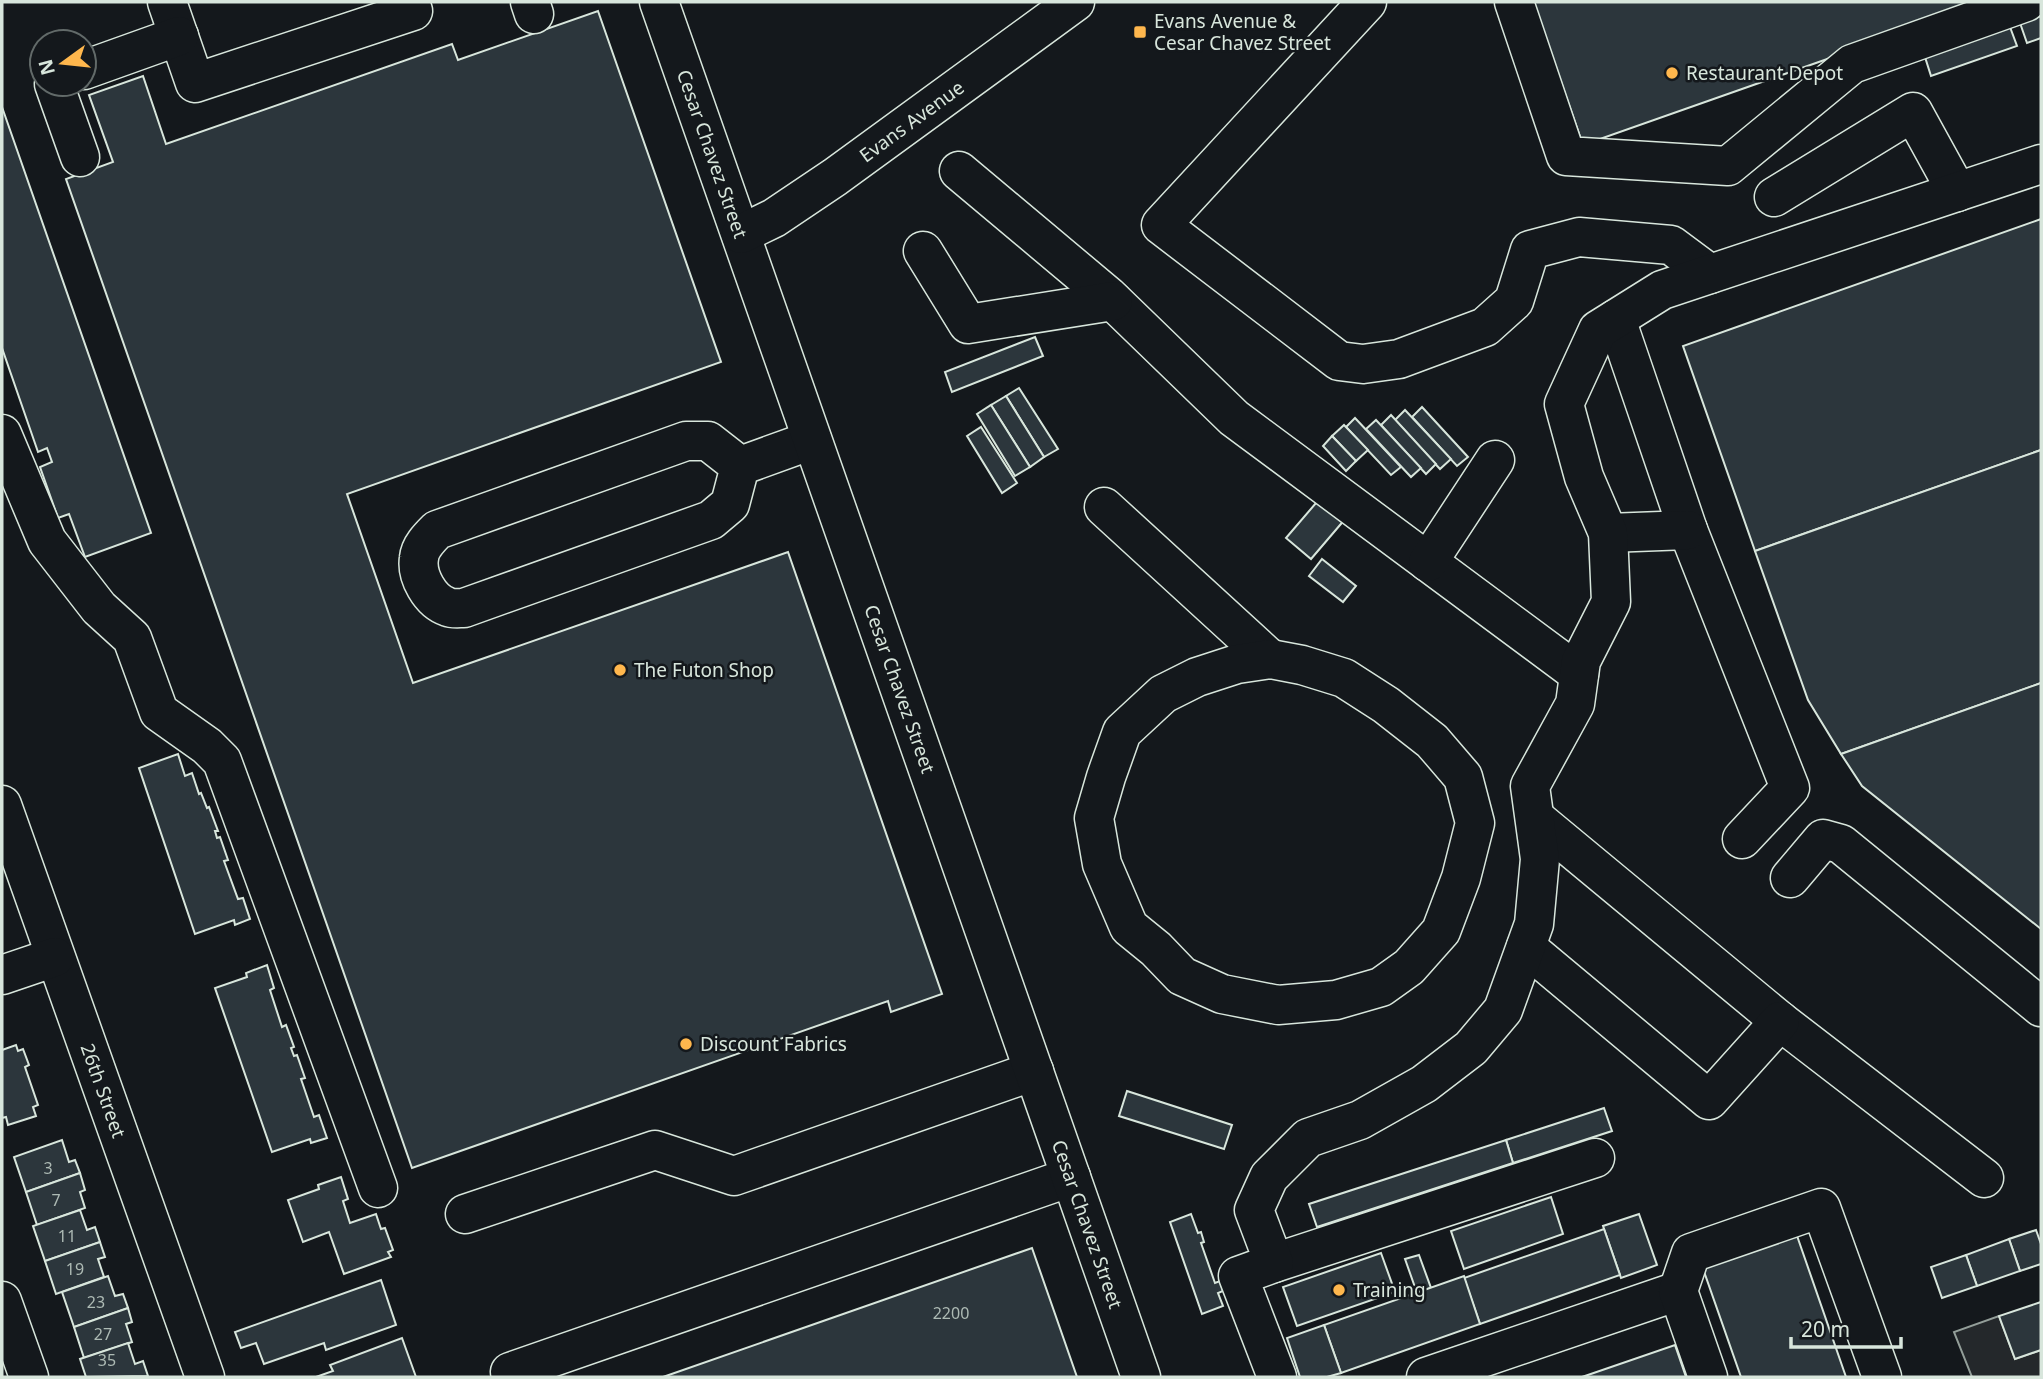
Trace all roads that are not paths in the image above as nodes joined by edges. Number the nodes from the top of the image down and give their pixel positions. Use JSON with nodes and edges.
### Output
{"nodes":[{"id":1,"x":410,"y":2,"type":"edge"},
{"id":2,"x":659,"y":2,"type":"edge"},
{"id":3,"x":1075,"y":2,"type":"edge"},
{"id":4,"x":1367,"y":2,"type":"edge"},
{"id":5,"x":1514,"y":2,"type":"edge"},
{"id":6,"x":2026,"y":2,"type":"edge"},
{"id":7,"x":173,"y":19,"type":"edge"},
{"id":8,"x":98,"y":61,"type":"edge"},
{"id":9,"x":59,"y":98,"type":"edge"},
{"id":10,"x":80,"y":158,"type":"dead end"},
{"id":11,"x":2041,"y":164,"type":"edge"},
{"id":12,"x":959,"y":171,"type":"dead end"},
{"id":13,"x":1957,"y":192,"type":"junction"},
{"id":14,"x":1774,"y":197,"type":"dead end"},
{"id":15,"x":741,"y":234,"type":"junction"},
{"id":16,"x":923,"y":251,"type":"dead end"},
{"id":17,"x":1710,"y":274,"type":"junction"},
{"id":18,"x":1113,"y":301,"type":"junction"},
{"id":19,"x":1616,"y":319,"type":"junction"},
{"id":20,"x":2,"y":434,"type":"edge"},
{"id":21,"x":812,"y":440,"type":"junction"},
{"id":22,"x":1495,"y":460,"type":"dead end"},
{"id":23,"x":740,"y":466,"type":"junction"},
{"id":24,"x":1104,"y":507,"type":"dead end"},
{"id":25,"x":1688,"y":530,"type":"junction"},
{"id":26,"x":1608,"y":533,"type":"junction"},
{"id":27,"x":1428,"y":562,"type":"junction"},
{"id":28,"x":1270,"y":659,"type":"junction"},
{"id":29,"x":1579,"y":674,"type":"junction"},
{"id":30,"x":1533,"y":802,"type":"junction"},
{"id":31,"x":2,"y":805,"type":"edge"},
{"id":32,"x":1475,"y":823,"type":"junction"},
{"id":33,"x":1742,"y":839,"type":"dead end"},
{"id":34,"x":1790,"y":877,"type":"dead end"},
{"id":35,"x":1526,"y":947,"type":"junction"},
{"id":36,"x":55,"y":957,"type":"junction"},
{"id":37,"x":2,"y":975,"type":"edge"},
{"id":38,"x":2041,"y":1007,"type":"edge"},
{"id":39,"x":1780,"y":1021,"type":"junction"},
{"id":40,"x":1034,"y":1071,"type":"junction"},
{"id":41,"x":1595,"y":1158,"type":"dead end"},
{"id":42,"x":1071,"y":1177,"type":"junction"},
{"id":43,"x":1984,"y":1178,"type":"dead end"},
{"id":44,"x":378,"y":1188,"type":"dead end"},
{"id":45,"x":465,"y":1214,"type":"dead end"},
{"id":46,"x":1274,"y":1264,"type":"junction"},
{"id":47,"x":1678,"y":1291,"type":"junction"},
{"id":48,"x":2,"y":1301,"type":"edge"},
{"id":49,"x":510,"y":1371,"type":"dead end"},
{"id":50,"x":29,"y":1377,"type":"edge"},
{"id":51,"x":205,"y":1377,"type":"edge"},
{"id":52,"x":1141,"y":1377,"type":"edge"},
{"id":53,"x":1277,"y":1377,"type":"edge"},
{"id":54,"x":1426,"y":1377,"type":"edge"},
{"id":55,"x":1708,"y":1377,"type":"edge"},
{"id":56,"x":1882,"y":1377,"type":"edge"}],
"edges":[{"from":1,"to":7,"type":"main road"},
{"from":2,"to":15,"type":"main road","name":"Cesar Chavez Street"},
{"from":3,"to":15,"type":"main road","name":"Evans Avenue"},
{"from":4,"to":17,"type":"main road"},
{"from":5,"to":6,"type":"main road"},
{"from":7,"to":8,"type":"main road"},
{"from":9,"to":10,"type":"main road"},
{"from":11,"to":13,"type":"main road"},
{"from":12,"to":18,"type":"main road"},
{"from":13,"to":14,"type":"main road"},
{"from":13,"to":17,"type":"main road"},
{"from":15,"to":21,"type":"main road","name":"Cesar Chavez Street"},
{"from":16,"to":18,"type":"main road"},
{"from":17,"to":19,"type":"main road"},
{"from":18,"to":27,"type":"main road"},
{"from":19,"to":25,"type":"main road"},
{"from":19,"to":26,"type":"main road"},
{"from":20,"to":44,"type":"main road"},
{"from":21,"to":23,"type":"main road"},
{"from":21,"to":40,"type":"main road","name":"Cesar Chavez Street"},
{"from":22,"to":27,"type":"main road"},
{"from":23,"to":23,"type":"main road"},
{"from":24,"to":28,"type":"main road"},
{"from":25,"to":26,"type":"main road"},
{"from":25,"to":33,"type":"main road"},
{"from":26,"to":29,"type":"main road"},
{"from":27,"to":29,"type":"main road"},
{"from":28,"to":32,"type":"main road"},
{"from":28,"to":32,"type":"main road"},
{"from":29,"to":30,"type":"main road"},
{"from":30,"to":32,"type":"main road"},
{"from":30,"to":35,"type":"main road"},
{"from":30,"to":39,"type":"main road"},
{"from":31,"to":36,"type":"main road","name":"26th Street"},
{"from":34,"to":38,"type":"main road"},
{"from":35,"to":39,"type":"main road"},
{"from":35,"to":46,"type":"main road"},
{"from":36,"to":37,"type":"main road"},
{"from":36,"to":51,"type":"main road","name":"26th Street"},
{"from":39,"to":43,"type":"main road"},
{"from":40,"to":42,"type":"main road","name":"Cesar Chavez Street"},
{"from":40,"to":45,"type":"main road"},
{"from":41,"to":46,"type":"main road"},
{"from":42,"to":49,"type":"main road"},
{"from":42,"to":52,"type":"main road","name":"Cesar Chavez Street"},
{"from":46,"to":53,"type":"main road"},
{"from":47,"to":54,"type":"main road"},
{"from":47,"to":55,"type":"main road"},
{"from":47,"to":56,"type":"main road"},
{"from":48,"to":50,"type":"main road"}]}
